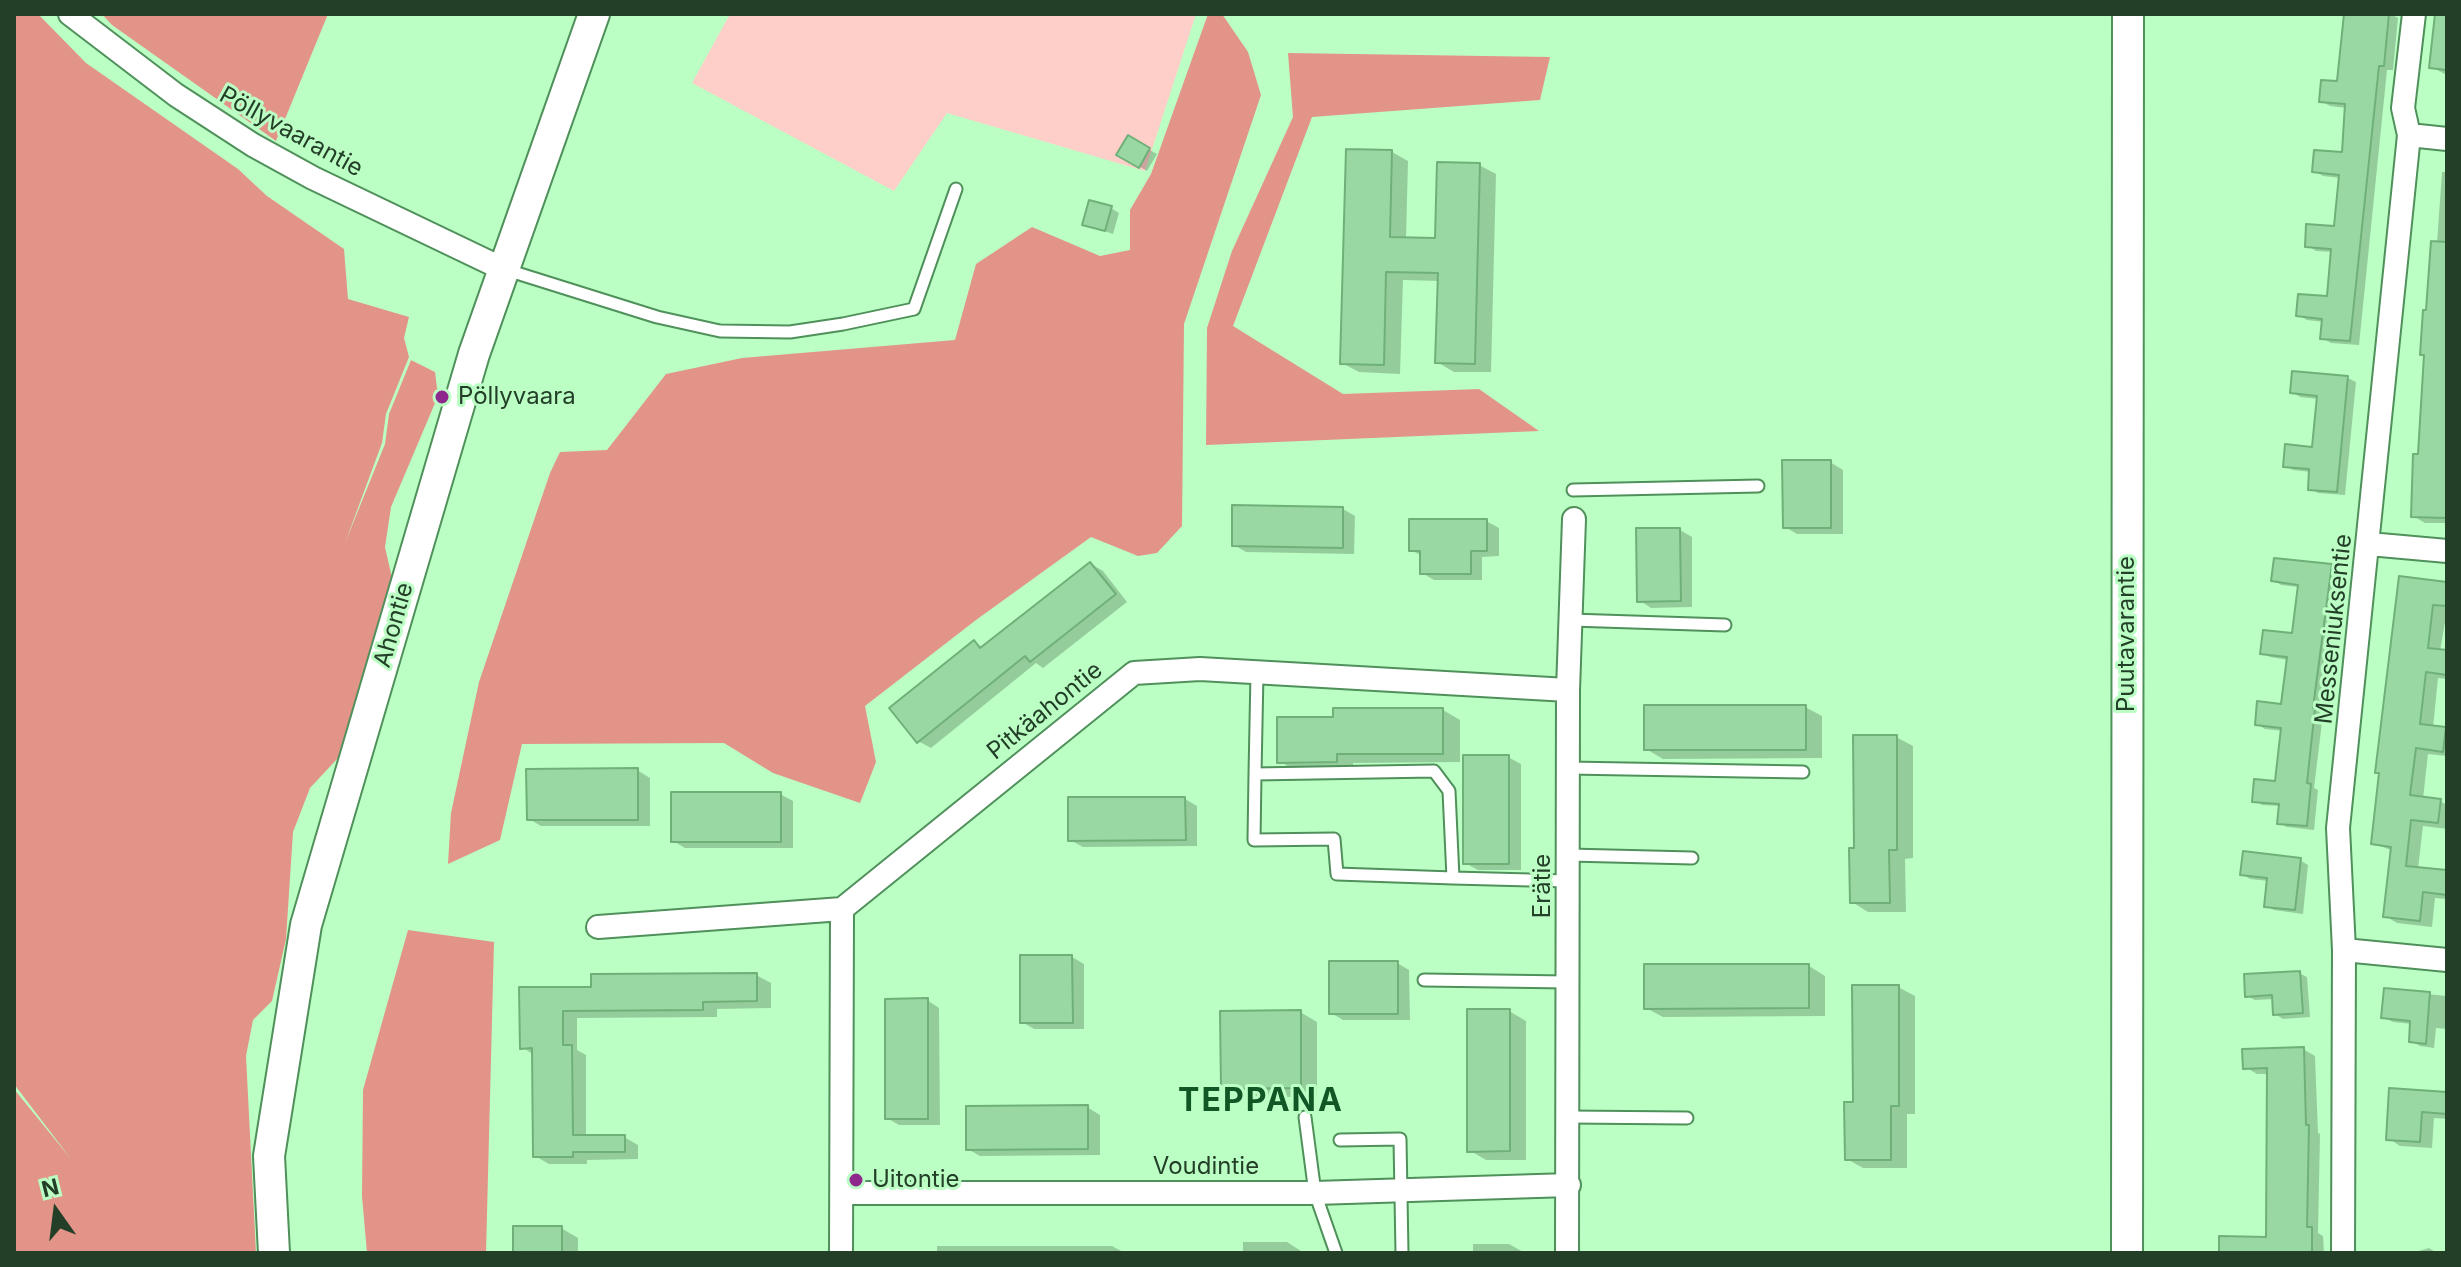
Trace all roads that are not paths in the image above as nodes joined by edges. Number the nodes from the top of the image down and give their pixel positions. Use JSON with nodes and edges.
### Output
{"nodes":[{"id":1,"x":70,"y":14,"type":"edge"},
{"id":2,"x":594,"y":14,"type":"edge"},
{"id":3,"x":2128,"y":14,"type":"edge"},
{"id":4,"x":2414,"y":14,"type":"edge"},
{"id":5,"x":2409,"y":135,"type":"junction"},
{"id":6,"x":2447,"y":139,"type":"edge"},
{"id":7,"x":956,"y":189,"type":"dead end"},
{"id":8,"x":503,"y":269,"type":"junction"},
{"id":9,"x":1758,"y":486,"type":"dead end"},
{"id":10,"x":1573,"y":490,"type":"dead end"},
{"id":11,"x":1574,"y":519,"type":"dead end"},
{"id":12,"x":2369,"y":544,"type":"junction"},
{"id":13,"x":2447,"y":551,"type":"edge"},
{"id":14,"x":1571,"y":620,"type":"junction"},
{"id":15,"x":1725,"y":625,"type":"dead end"},
{"id":16,"x":1257,"y":673,"type":"junction"},
{"id":17,"x":1568,"y":690,"type":"junction"},
{"id":18,"x":1568,"y":768,"type":"junction"},
{"id":19,"x":1803,"y":772,"type":"dead end"},
{"id":20,"x":1255,"y":774,"type":"junction"},
{"id":21,"x":1569,"y":855,"type":"junction"},
{"id":22,"x":1692,"y":858,"type":"dead end"},
{"id":23,"x":1453,"y":878,"type":"junction"},
{"id":24,"x":1569,"y":881,"type":"junction"},
{"id":25,"x":842,"y":909,"type":"junction"},
{"id":26,"x":598,"y":927,"type":"dead end"},
{"id":27,"x":2344,"y":950,"type":"junction"},
{"id":28,"x":2447,"y":960,"type":"edge"},
{"id":29,"x":1424,"y":980,"type":"dead end"},
{"id":30,"x":1569,"y":982,"type":"junction"},
{"id":31,"x":1305,"y":1117,"type":"dead end"},
{"id":32,"x":1569,"y":1117,"type":"junction"},
{"id":33,"x":1687,"y":1118,"type":"dead end"},
{"id":34,"x":1340,"y":1140,"type":"dead end"},
{"id":35,"x":1569,"y":1185,"type":"junction"},
{"id":36,"x":1403,"y":1190,"type":"junction"},
{"id":37,"x":842,"y":1193,"type":"junction"},
{"id":38,"x":1315,"y":1193,"type":"junction"},
{"id":39,"x":274,"y":1253,"type":"edge"},
{"id":40,"x":841,"y":1253,"type":"edge"},
{"id":41,"x":1336,"y":1253,"type":"edge"},
{"id":42,"x":1402,"y":1253,"type":"edge"},
{"id":43,"x":1567,"y":1253,"type":"edge"},
{"id":44,"x":2127,"y":1253,"type":"edge"},
{"id":45,"x":2343,"y":1253,"type":"edge"}],
"edges":[{"from":1,"to":8,"type":"street","name":"Pöllyvaarantie"},
{"from":2,"to":8,"type":"street","name":"Ahontie"},
{"from":3,"to":44,"type":"street","name":"Puutavarantie"},
{"from":4,"to":5,"type":"street","name":"Messeniuksentie"},
{"from":5,"to":6,"type":"street"},
{"from":5,"to":12,"type":"street","name":"Messeniuksentie"},
{"from":7,"to":8,"type":"lane"},
{"from":8,"to":39,"type":"street","name":"Ahontie"},
{"from":9,"to":10,"type":"lane"},
{"from":11,"to":14,"type":"street","name":"Erätie"},
{"from":12,"to":13,"type":"street"},
{"from":12,"to":27,"type":"street","name":"Messeniuksentie"},
{"from":14,"to":15,"type":"lane"},
{"from":14,"to":17,"type":"street","name":"Erätie"},
{"from":16,"to":17,"type":"street","name":"Pitkäahontie"},
{"from":16,"to":20,"type":"lane"},
{"from":16,"to":25,"type":"street","name":"Pitkäahontie"},
{"from":17,"to":18,"type":"street","name":"Erätie"},
{"from":18,"to":19,"type":"lane"},
{"from":18,"to":21,"type":"street","name":"Erätie"},
{"from":20,"to":23,"type":"lane"},
{"from":20,"to":23,"type":"lane"},
{"from":21,"to":22,"type":"lane"},
{"from":21,"to":24,"type":"street","name":"Erätie"},
{"from":23,"to":24,"type":"lane"},
{"from":24,"to":30,"type":"street","name":"Erätie"},
{"from":25,"to":26,"type":"street"},
{"from":25,"to":37,"type":"street"},
{"from":27,"to":28,"type":"street"},
{"from":27,"to":45,"type":"street","name":"Messeniuksentie"},
{"from":29,"to":30,"type":"lane"},
{"from":30,"to":32,"type":"street","name":"Erätie"},
{"from":31,"to":38,"type":"lane"},
{"from":32,"to":33,"type":"lane"},
{"from":32,"to":35,"type":"street","name":"Erätie"},
{"from":34,"to":36,"type":"lane"},
{"from":35,"to":36,"type":"street","name":"Voudintie"},
{"from":35,"to":43,"type":"street","name":"Erätie"},
{"from":36,"to":38,"type":"street","name":"Voudintie"},
{"from":36,"to":42,"type":"lane"},
{"from":37,"to":38,"type":"street","name":"Voudintie"},
{"from":37,"to":40,"type":"street"},
{"from":38,"to":41,"type":"lane"}]}
